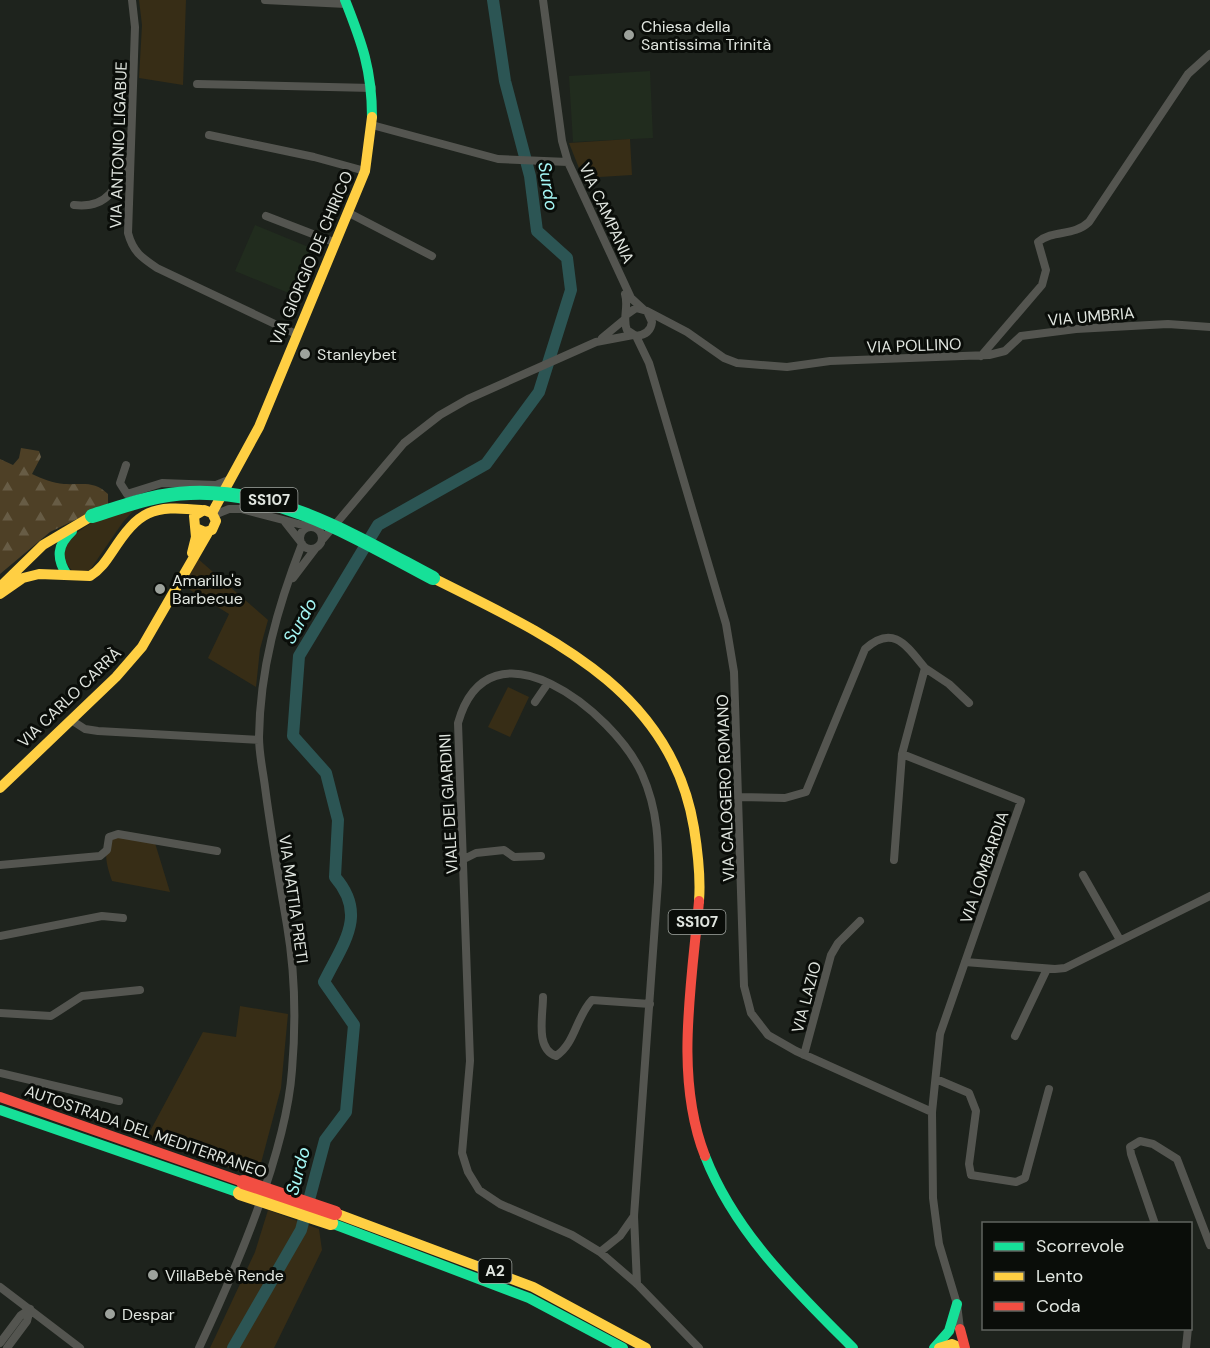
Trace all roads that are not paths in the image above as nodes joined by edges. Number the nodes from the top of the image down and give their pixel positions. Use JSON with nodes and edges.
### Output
{"nodes":[{"id":1,"x":132,"y":0,"type":"edge"},
{"id":2,"x":265,"y":0,"type":"edge"},
{"id":3,"x":543,"y":0,"type":"edge"},
{"id":4,"x":346,"y":2,"type":"edge"},
{"id":5,"x":1210,"y":54,"type":"edge"},
{"id":6,"x":197,"y":84,"type":"dead end"},
{"id":7,"x":372,"y":88,"type":"junction"},
{"id":8,"x":372,"y":125,"type":"junction"},
{"id":9,"x":209,"y":135,"type":"dead end"},
{"id":10,"x":130,"y":148,"type":"junction"},
{"id":11,"x":568,"y":162,"type":"junction"},
{"id":12,"x":365,"y":171,"type":"junction"},
{"id":13,"x":75,"y":205,"type":"dead end"},
{"id":14,"x":349,"y":213,"type":"junction"},
{"id":15,"x":266,"y":216,"type":"dead end"},
{"id":16,"x":336,"y":243,"type":"junction"},
{"id":17,"x":432,"y":256,"type":"dead end"},
{"id":18,"x":620,"y":275,"type":"junction"},
{"id":19,"x":645,"y":310,"type":"junction"},
{"id":20,"x":625,"y":317,"type":"junction"},
{"id":21,"x":672,"y":323,"type":"junction"},
{"id":22,"x":1210,"y":327,"type":"edge"},
{"id":23,"x":649,"y":331,"type":"junction"},
{"id":24,"x":296,"y":334,"type":"junction"},
{"id":25,"x":634,"y":335,"type":"junction"},
{"id":26,"x":596,"y":342,"type":"junction"},
{"id":27,"x":981,"y":356,"type":"junction"},
{"id":28,"x":649,"y":363,"type":"junction"},
{"id":29,"x":126,"y":465,"type":"dead end"},
{"id":30,"x":228,"y":486,"type":"junction"},
{"id":31,"x":241,"y":509,"type":"junction"},
{"id":32,"x":348,"y":509,"type":"junction"},
{"id":33,"x":92,"y":516,"type":"junction"},
{"id":34,"x":206,"y":519,"type":"junction"},
{"id":35,"x":285,"y":522,"type":"junction"},
{"id":36,"x":310,"y":527,"type":"junction"},
{"id":37,"x":319,"y":530,"type":"junction"},
{"id":38,"x":323,"y":539,"type":"junction"},
{"id":39,"x":301,"y":543,"type":"junction"},
{"id":40,"x":315,"y":549,"type":"junction"},
{"id":41,"x":67,"y":575,"type":"junction"},
{"id":42,"x":286,"y":586,"type":"junction"},
{"id":43,"x":0,"y":588,"type":"edge"},
{"id":44,"x":0,"y":594,"type":"edge"},
{"id":45,"x":925,"y":668,"type":"junction"},
{"id":46,"x":548,"y":683,"type":"junction"},
{"id":47,"x":535,"y":702,"type":"dead end"},
{"id":48,"x":969,"y":703,"type":"dead end"},
{"id":49,"x":71,"y":720,"type":"junction"},
{"id":50,"x":259,"y":740,"type":"junction"},
{"id":51,"x":902,"y":754,"type":"junction"},
{"id":52,"x":0,"y":788,"type":"edge"},
{"id":53,"x":739,"y":797,"type":"junction"},
{"id":54,"x":217,"y":851,"type":"dead end"},
{"id":55,"x":541,"y":856,"type":"dead end"},
{"id":56,"x":464,"y":859,"type":"junction"},
{"id":57,"x":894,"y":860,"type":"dead end"},
{"id":58,"x":0,"y":865,"type":"edge"},
{"id":59,"x":1083,"y":875,"type":"dead end"},
{"id":60,"x":1210,"y":896,"type":"edge"},
{"id":61,"x":123,"y":918,"type":"dead end"},
{"id":62,"x":860,"y":921,"type":"dead end"},
{"id":63,"x":0,"y":936,"type":"edge"},
{"id":64,"x":1120,"y":940,"type":"junction"},
{"id":65,"x":965,"y":962,"type":"junction"},
{"id":66,"x":1047,"y":969,"type":"junction"},
{"id":67,"x":140,"y":990,"type":"dead end"},
{"id":68,"x":543,"y":997,"type":"dead end"},
{"id":69,"x":650,"y":1004,"type":"junction"},
{"id":70,"x":0,"y":1013,"type":"edge"},
{"id":71,"x":1015,"y":1036,"type":"dead end"},
{"id":72,"x":804,"y":1055,"type":"junction"},
{"id":73,"x":0,"y":1073,"type":"edge"},
{"id":74,"x":936,"y":1079,"type":"junction"},
{"id":75,"x":1049,"y":1089,"type":"dead end"},
{"id":76,"x":0,"y":1097,"type":"edge"},
{"id":77,"x":119,"y":1101,"type":"dead end"},
{"id":78,"x":0,"y":1110,"type":"edge"},
{"id":79,"x":933,"y":1112,"type":"junction"},
{"id":80,"x":242,"y":1187,"type":"junction"},
{"id":81,"x":634,"y":1216,"type":"junction"},
{"id":82,"x":333,"y":1218,"type":"junction"},
{"id":83,"x":1154,"y":1222,"type":"edge"},
{"id":84,"x":1210,"y":1245,"type":"edge"},
{"id":85,"x":600,"y":1252,"type":"junction"},
{"id":86,"x":637,"y":1284,"type":"junction"},
{"id":87,"x":0,"y":1287,"type":"edge"},
{"id":88,"x":957,"y":1304,"type":"joint"},
{"id":89,"x":30,"y":1309,"type":"junction"},
{"id":90,"x":954,"y":1330,"type":"junction"},
{"id":91,"x":1188,"y":1330,"type":"edge"},
{"id":92,"x":0,"y":1343,"type":"edge"},
{"id":93,"x":852,"y":1346,"type":"edge"},
{"id":94,"x":939,"y":1347,"type":"edge"},
{"id":95,"x":7,"y":1348,"type":"edge"},
{"id":96,"x":80,"y":1348,"type":"edge"},
{"id":97,"x":200,"y":1348,"type":"edge"},
{"id":98,"x":623,"y":1348,"type":"edge"},
{"id":99,"x":646,"y":1348,"type":"edge"},
{"id":100,"x":699,"y":1348,"type":"edge"},
{"id":101,"x":963,"y":1348,"type":"edge"},
{"id":102,"x":1186,"y":1348,"type":"edge"}],
"edges":[{"from":1,"to":10,"type":"street","name":"VIA ANTONIO LIGABUE"},
{"from":2,"to":4,"type":"street"},
{"from":3,"to":11,"type":"street","name":"VIA CAMPANIA"},
{"from":4,"to":7,"type":"main road","name":"VIA GIORGIO DE CHIRICO"},
{"from":5,"to":27,"type":"street","name":"VIA POLLINO"},
{"from":6,"to":7,"type":"street"},
{"from":7,"to":8,"type":"main road","name":"VIA GIORGIO DE CHIRICO"},
{"from":8,"to":11,"type":"street"},
{"from":8,"to":12,"type":"main road","name":"VIA GIORGIO DE CHIRICO"},
{"from":9,"to":12,"type":"street"},
{"from":10,"to":13,"type":"street"},
{"from":10,"to":24,"type":"street","name":"VIA ANTONIO LIGABUE"},
{"from":11,"to":18,"type":"street","name":"VIA CAMPANIA"},
{"from":12,"to":14,"type":"main road","name":"VIA GIORGIO DE CHIRICO"},
{"from":14,"to":16,"type":"main road","name":"VIA GIORGIO DE CHIRICO"},
{"from":14,"to":17,"type":"street"},
{"from":15,"to":16,"type":"street"},
{"from":16,"to":24,"type":"main road","name":"VIA GIORGIO DE CHIRICO"},
{"from":18,"to":19,"type":"street","name":"VIA CAMPANIA"},
{"from":18,"to":20,"type":"street","name":"VIA CAMPANIA"},
{"from":19,"to":20,"type":"street"},
{"from":19,"to":21,"type":"street","name":"VIA POLLINO"},
{"from":19,"to":23,"type":"street"},
{"from":20,"to":25,"type":"street"},
{"from":20,"to":26,"type":"street"},
{"from":21,"to":23,"type":"street"},
{"from":21,"to":27,"type":"street","name":"VIA POLLINO"},
{"from":22,"to":27,"type":"street","name":"VIA UMBRIA"},
{"from":23,"to":25,"type":"street"},
{"from":23,"to":28,"type":"street"},
{"from":24,"to":30,"type":"main road","name":"VIA GIORGIO DE CHIRICO"},
{"from":25,"to":26,"type":"street"},
{"from":25,"to":28,"type":"street"},
{"from":26,"to":32,"type":"street"},
{"from":28,"to":53,"type":"street","name":"VIA CALOGERO ROMANO"},
{"from":29,"to":30,"type":"street"},
{"from":30,"to":31,"type":"street"},
{"from":30,"to":34,"type":"main road","name":"VIA GIORGIO DE CHIRICO"},
{"from":31,"to":34,"type":"street"},
{"from":31,"to":35,"type":"street"},
{"from":32,"to":37,"type":"street"},
{"from":32,"to":38,"type":"street","name":"VIA MATTIA PRETI"},
{"from":33,"to":41,"type":"main road"},
{"from":33,"to":43,"type":"main road","number":"SS107"},
{"from":33,"to":93,"type":"main road","number":"SS107","bridge":true},
{"from":34,"to":41,"type":"main road"},
{"from":34,"to":49,"type":"main road","name":"VIA CARLO CARRÀ"},
{"from":35,"to":36,"type":"street"},
{"from":35,"to":39,"type":"street"},
{"from":36,"to":37,"type":"street"},
{"from":36,"to":39,"type":"street","name":"VIA MATTIA PRETI"},
{"from":37,"to":38,"type":"street"},
{"from":38,"to":40,"type":"street","name":"VIA MATTIA PRETI"},
{"from":39,"to":40,"type":"street"},
{"from":39,"to":42,"type":"street","name":"VIA MATTIA PRETI"},
{"from":40,"to":42,"type":"street","name":"VIA MATTIA PRETI"},
{"from":41,"to":44,"type":"main road"},
{"from":42,"to":50,"type":"street","name":"VIA MATTIA PRETI"},
{"from":45,"to":48,"type":"street"},
{"from":45,"to":51,"type":"street"},
{"from":45,"to":53,"type":"street"},
{"from":46,"to":47,"type":"street"},
{"from":46,"to":56,"type":"street","name":"VIALE DEI GIARDINI"},
{"from":46,"to":69,"type":"street","name":"VIALE DEI GIARDINI"},
{"from":49,"to":50,"type":"street"},
{"from":49,"to":52,"type":"main road","name":"VIA CARLO CARRÀ"},
{"from":50,"to":97,"type":"street","name":"VIA MATTIA PRETI"},
{"from":51,"to":57,"type":"street"},
{"from":51,"to":65,"type":"street","name":"VIA LOMBARDIA"},
{"from":53,"to":72,"type":"street","name":"VIA CALOGERO ROMANO"},
{"from":54,"to":58,"type":"street"},
{"from":55,"to":56,"type":"street"},
{"from":56,"to":85,"type":"street","name":"VIALE DEI GIARDINI"},
{"from":59,"to":64,"type":"street"},
{"from":60,"to":64,"type":"street"},
{"from":61,"to":63,"type":"street"},
{"from":62,"to":72,"type":"street","name":"VIA LAZIO"},
{"from":64,"to":66,"type":"street"},
{"from":65,"to":66,"type":"street"},
{"from":65,"to":74,"type":"street"},
{"from":66,"to":71,"type":"street"},
{"from":67,"to":70,"type":"street"},
{"from":68,"to":69,"type":"street"},
{"from":69,"to":81,"type":"street","name":"VIALE DEI GIARDINI"},
{"from":72,"to":79,"type":"street","name":"VIA CALOGERO ROMANO"},
{"from":73,"to":77,"type":"street"},
{"from":74,"to":75,"type":"street"},
{"from":74,"to":79,"type":"street"},
{"from":76,"to":80,"type":"main road","name":"AUTOSTRADA DEL MEDITERRANEO","number":"A2"},
{"from":78,"to":80,"type":"main road","name":"AUTOSTRADA DEL MEDITERRANEO","number":"A2"},
{"from":79,"to":88,"type":"street"},
{"from":80,"to":82,"type":"main road","name":"AUTOSTRADA DEL MEDITERRANEO","number":"A2","bridge":true},
{"from":81,"to":85,"type":"street"},
{"from":81,"to":86,"type":"street","name":"VIALE DEI GIARDINI"},
{"from":82,"to":98,"type":"main road","name":"AUTOSTRADA DEL MEDITERRANEO","number":"A2"},
{"from":82,"to":99,"type":"main road","name":"AUTOSTRADA DEL MEDITERRANEO","number":"A2"},
{"from":83,"to":84,"type":"street"},
{"from":85,"to":86,"type":"street","name":"VIALE DEI GIARDINI"},
{"from":86,"to":100,"type":"street","name":"VIALE DEI GIARDINI"},
{"from":87,"to":89,"type":"street"},
{"from":88,"to":90,"type":"main road"},
{"from":89,"to":92,"type":"street"},
{"from":89,"to":95,"type":"street"},
{"from":89,"to":96,"type":"street"},
{"from":90,"to":94,"type":"main road"},
{"from":90,"to":101,"type":"main road"},
{"from":91,"to":102,"type":"street"},
{"from":94,"to":101,"type":"main road"}]}
